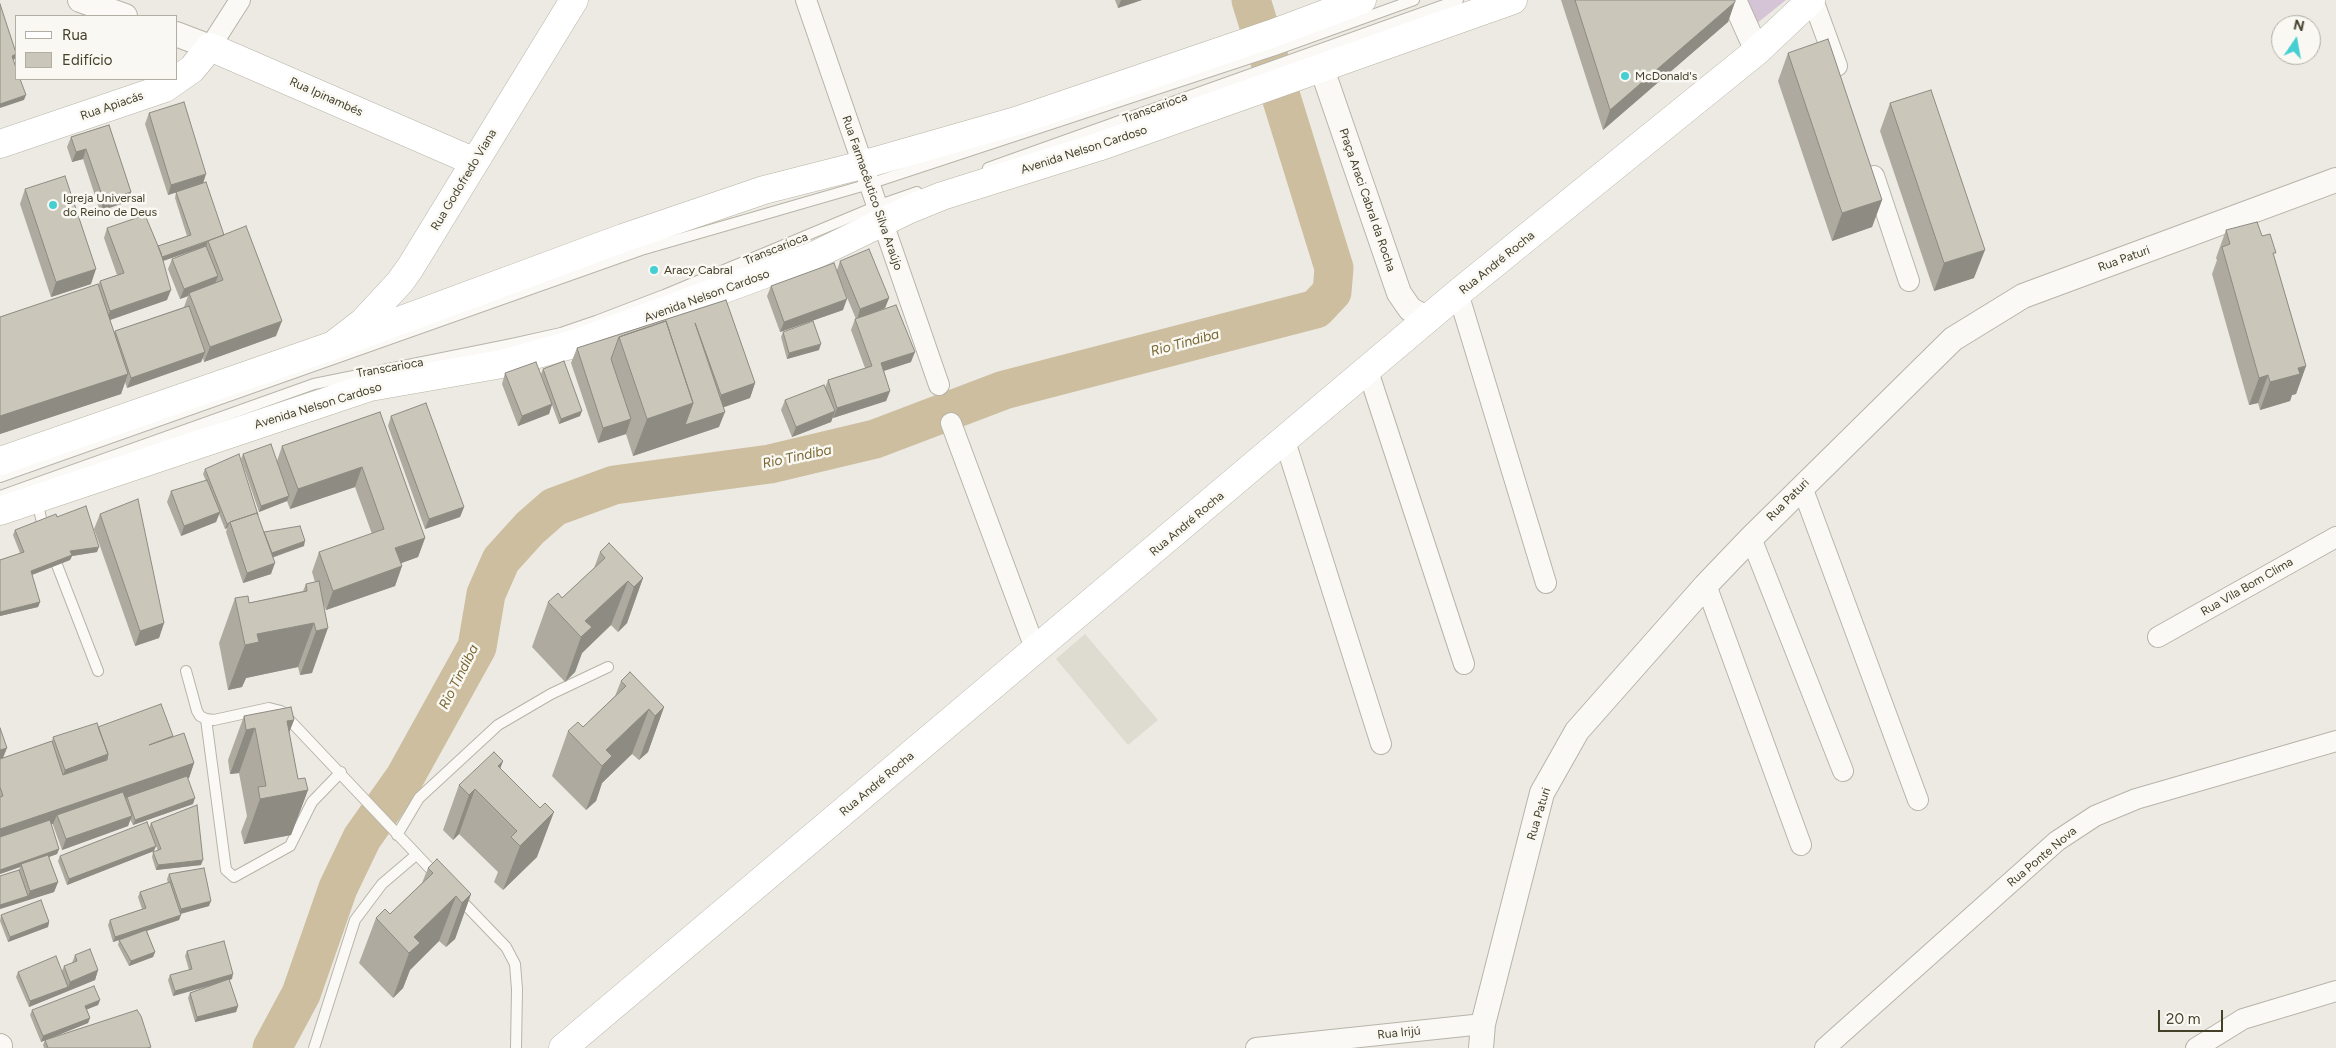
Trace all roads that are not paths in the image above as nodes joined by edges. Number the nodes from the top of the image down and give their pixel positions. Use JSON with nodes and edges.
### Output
{"nodes":[{"id":1,"x":80,"y":0,"type":"edge"},
{"id":2,"x":240,"y":0,"type":"edge"},
{"id":3,"x":574,"y":0,"type":"edge"},
{"id":4,"x":806,"y":0,"type":"edge"},
{"id":5,"x":1362,"y":0,"type":"edge"},
{"id":6,"x":1414,"y":0,"type":"edge"},
{"id":7,"x":1458,"y":0,"type":"edge"},
{"id":8,"x":1513,"y":0,"type":"edge"},
{"id":9,"x":1734,"y":0,"type":"edge"},
{"id":10,"x":1812,"y":0,"type":"edge"},
{"id":11,"x":123,"y":15,"type":"edge"},
{"id":12,"x":178,"y":35,"type":"edge"},
{"id":13,"x":1263,"y":45,"type":"junction"},
{"id":14,"x":210,"y":46,"type":"junction"},
{"id":15,"x":1757,"y":51,"type":"junction"},
{"id":16,"x":1322,"y":69,"type":"junction"},
{"id":17,"x":1273,"y":75,"type":"junction"},
{"id":18,"x":178,"y":79,"type":"edge"},
{"id":19,"x":176,"y":80,"type":"edge"},
{"id":20,"x":1842,"y":83,"type":"edge"},
{"id":21,"x":0,"y":144,"type":"edge"},
{"id":22,"x":1868,"y":158,"type":"edge"},
{"id":23,"x":475,"y":162,"type":"junction"},
{"id":24,"x":981,"y":170,"type":"dead end"},
{"id":25,"x":866,"y":175,"type":"junction"},
{"id":26,"x":2336,"y":180,"type":"edge"},
{"id":27,"x":929,"y":188,"type":"dead end"},
{"id":28,"x":880,"y":214,"type":"junction"},
{"id":29,"x":1909,"y":281,"type":"dead end"},
{"id":30,"x":1458,"y":294,"type":"junction"},
{"id":31,"x":1428,"y":319,"type":"junction"},
{"id":32,"x":334,"y":345,"type":"junction"},
{"id":33,"x":1368,"y":371,"type":"junction"},
{"id":34,"x":939,"y":385,"type":"dead end"},
{"id":35,"x":950,"y":423,"type":"dead end"},
{"id":36,"x":1285,"y":441,"type":"junction"},
{"id":37,"x":0,"y":461,"type":"edge"},
{"id":38,"x":0,"y":477,"type":"edge"},
{"id":39,"x":1802,"y":487,"type":"junction"},
{"id":40,"x":0,"y":496,"type":"edge"},
{"id":41,"x":0,"y":511,"type":"edge"},
{"id":42,"x":2336,"y":537,"type":"edge"},
{"id":43,"x":1750,"y":538,"type":"junction"},
{"id":44,"x":57,"y":565,"type":"edge"},
{"id":45,"x":1546,"y":584,"type":"dead end"},
{"id":46,"x":1706,"y":585,"type":"junction"},
{"id":47,"x":2158,"y":637,"type":"dead end"},
{"id":48,"x":1036,"y":651,"type":"junction"},
{"id":49,"x":1464,"y":664,"type":"dead end"},
{"id":50,"x":608,"y":667,"type":"dead end"},
{"id":51,"x":98,"y":671,"type":"dead end"},
{"id":52,"x":186,"y":671,"type":"dead end"},
{"id":53,"x":206,"y":719,"type":"junction"},
{"id":54,"x":2336,"y":741,"type":"edge"},
{"id":55,"x":1381,"y":744,"type":"dead end"},
{"id":56,"x":1843,"y":771,"type":"dead end"},
{"id":57,"x":341,"y":772,"type":"junction"},
{"id":58,"x":1918,"y":800,"type":"dead end"},
{"id":59,"x":394,"y":832,"type":"junction"},
{"id":60,"x":1801,"y":845,"type":"dead end"},
{"id":61,"x":416,"y":855,"type":"junction"},
{"id":62,"x":2336,"y":991,"type":"edge"},
{"id":63,"x":1483,"y":1024,"type":"junction"},
{"id":64,"x":314,"y":1048,"type":"edge"},
{"id":65,"x":516,"y":1048,"type":"edge"},
{"id":66,"x":564,"y":1048,"type":"edge"},
{"id":67,"x":1256,"y":1048,"type":"edge"},
{"id":68,"x":1481,"y":1048,"type":"edge"},
{"id":69,"x":1825,"y":1048,"type":"edge"},
{"id":70,"x":2196,"y":1048,"type":"edge"}],
"edges":[{"from":1,"to":11,"type":"street"},
{"from":2,"to":14,"type":"street"},
{"from":3,"to":23,"type":"main road","name":"Rua Godofredo Viana"},
{"from":4,"to":25,"type":"street","name":"Rua Farmacêutico Silva Araújo"},
{"from":5,"to":13,"type":"main road"},
{"from":6,"to":13,"type":"lane"},
{"from":7,"to":17,"type":"lane","name":"Transcarioca"},
{"from":8,"to":16,"type":"main road","name":"Avenida Nelson Cardoso"},
{"from":9,"to":15,"type":"street"},
{"from":10,"to":15,"type":"main road","name":"Rua André Rocha"},
{"from":10,"to":20,"type":"street"},
{"from":12,"to":14,"type":"street","name":"Rua Ipinambés"},
{"from":13,"to":25,"type":"main road"},
{"from":14,"to":18,"type":"main road","name":"Rua Apiacás"},
{"from":14,"to":23,"type":"main road","name":"Rua Ipinambés"},
{"from":15,"to":30,"type":"main road","name":"Rua André Rocha"},
{"from":16,"to":17,"type":"main road","name":"Avenida Nelson Cardoso"},
{"from":16,"to":31,"type":"street","name":"Praça Araci Cabral da Rocha"},
{"from":17,"to":24,"type":"lane","name":"Transcarioca"},
{"from":17,"to":28,"type":"main road","name":"Avenida Nelson Cardoso"},
{"from":19,"to":21,"type":"main road","name":"Rua Apiacás"},
{"from":22,"to":29,"type":"street"},
{"from":23,"to":32,"type":"main road","name":"Rua Godofredo Viana"},
{"from":25,"to":28,"type":"street","name":"Rua Farmacêutico Silva Araújo"},
{"from":25,"to":32,"type":"main road"},
{"from":25,"to":38,"type":"lane","name":"Transcarioca"},
{"from":26,"to":39,"type":"street","name":"Rua Paturi"},
{"from":27,"to":28,"type":"lane","name":"Transcarioca"},
{"from":28,"to":34,"type":"street","name":"Rua Farmacêutico Silva Araújo"},
{"from":28,"to":40,"type":"lane","name":"Transcarioca"},
{"from":28,"to":41,"type":"main road","name":"Avenida Nelson Cardoso"},
{"from":30,"to":31,"type":"main road","name":"Rua André Rocha"},
{"from":30,"to":45,"type":"street"},
{"from":31,"to":33,"type":"main road","name":"Rua André Rocha"},
{"from":32,"to":37,"type":"main road"},
{"from":33,"to":36,"type":"main road","name":"Rua André Rocha"},
{"from":33,"to":49,"type":"street"},
{"from":35,"to":48,"type":"street"},
{"from":36,"to":48,"type":"main road","name":"Rua André Rocha"},
{"from":36,"to":55,"type":"street"},
{"from":39,"to":43,"type":"street","name":"Rua Paturi"},
{"from":39,"to":58,"type":"street"},
{"from":42,"to":47,"type":"street","name":"Rua Vila Bom Clima"},
{"from":43,"to":46,"type":"street","name":"Rua Paturi"},
{"from":43,"to":56,"type":"street"},
{"from":44,"to":51,"type":"lane"},
{"from":46,"to":60,"type":"street"},
{"from":46,"to":63,"type":"street","name":"Rua Paturi"},
{"from":48,"to":66,"type":"main road","name":"Rua André Rocha"},
{"from":50,"to":59,"type":"lane"},
{"from":52,"to":53,"type":"lane"},
{"from":53,"to":57,"type":"lane"},
{"from":53,"to":57,"type":"lane"},
{"from":54,"to":69,"type":"street","name":"Rua Ponte Nova"},
{"from":57,"to":59,"type":"lane"},
{"from":59,"to":61,"type":"lane"},
{"from":61,"to":64,"type":"lane"},
{"from":61,"to":65,"type":"lane"},
{"from":62,"to":70,"type":"street"},
{"from":63,"to":67,"type":"street","name":"Rua Irijú"},
{"from":63,"to":68,"type":"street","name":"Rua Paturi"}]}
